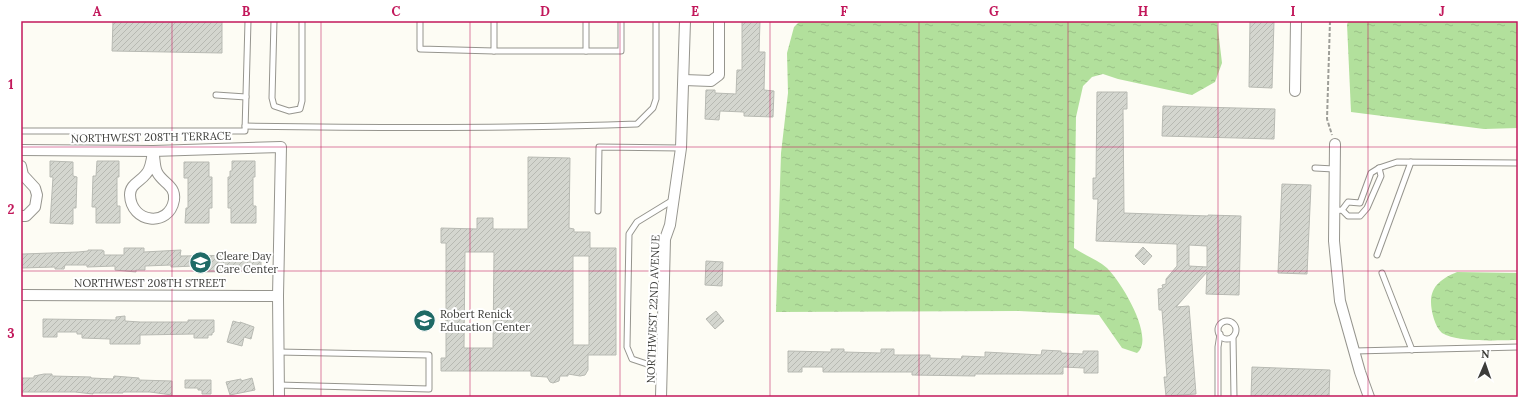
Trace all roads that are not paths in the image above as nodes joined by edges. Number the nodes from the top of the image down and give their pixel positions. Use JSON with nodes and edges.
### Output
{"nodes":[{"id":1,"x":248,"y":21,"type":"edge"},
{"id":2,"x":274,"y":21,"type":"edge"},
{"id":3,"x":302,"y":21,"type":"edge"},
{"id":4,"x":420,"y":21,"type":"edge"},
{"id":5,"x":494,"y":21,"type":"edge"},
{"id":6,"x":586,"y":21,"type":"edge"},
{"id":7,"x":621,"y":21,"type":"edge"},
{"id":8,"x":656,"y":21,"type":"edge"},
{"id":9,"x":685,"y":21,"type":"edge"},
{"id":10,"x":719,"y":21,"type":"edge"},
{"id":11,"x":1296,"y":21,"type":"edge"},
{"id":12,"x":494,"y":51,"type":"junction"},
{"id":13,"x":586,"y":51,"type":"junction"},
{"id":14,"x":684,"y":80,"type":"junction"},
{"id":15,"x":1295,"y":90,"type":"dead end"},
{"id":16,"x":216,"y":95,"type":"dead end"},
{"id":17,"x":246,"y":97,"type":"junction"},
{"id":18,"x":246,"y":126,"type":"junction"},
{"id":19,"x":21,"y":131,"type":"edge"},
{"id":20,"x":1335,"y":144,"type":"road end"},
{"id":21,"x":681,"y":148,"type":"junction"},
{"id":22,"x":21,"y":150,"type":"edge"},
{"id":23,"x":153,"y":151,"type":"junction"},
{"id":24,"x":1411,"y":162,"type":"junction"},
{"id":25,"x":1518,"y":163,"type":"edge"},
{"id":26,"x":21,"y":166,"type":"edge"},
{"id":27,"x":1315,"y":168,"type":"dead end"},
{"id":28,"x":1379,"y":168,"type":"junction"},
{"id":29,"x":1334,"y":169,"type":"junction"},
{"id":30,"x":674,"y":199,"type":"junction"},
{"id":31,"x":1360,"y":203,"type":"junction"},
{"id":32,"x":1367,"y":208,"type":"junction"},
{"id":33,"x":598,"y":211,"type":"dead end"},
{"id":34,"x":1338,"y":211,"type":"junction"},
{"id":35,"x":21,"y":216,"type":"edge"},
{"id":36,"x":1377,"y":255,"type":"dead end"},
{"id":37,"x":1382,"y":273,"type":"dead end"},
{"id":38,"x":21,"y":294,"type":"edge"},
{"id":39,"x":278,"y":296,"type":"junction"},
{"id":40,"x":1220,"y":334,"type":"junction"},
{"id":41,"x":1233,"y":337,"type":"junction"},
{"id":42,"x":1518,"y":347,"type":"edge"},
{"id":43,"x":1412,"y":350,"type":"junction"},
{"id":44,"x":278,"y":352,"type":"junction"},
{"id":45,"x":1355,"y":352,"type":"junction"},
{"id":46,"x":662,"y":369,"type":"junction"},
{"id":47,"x":278,"y":385,"type":"junction"},
{"id":48,"x":278,"y":397,"type":"edge"},
{"id":49,"x":661,"y":397,"type":"edge"},
{"id":50,"x":1218,"y":397,"type":"edge"},
{"id":51,"x":1234,"y":397,"type":"edge"},
{"id":52,"x":1369,"y":397,"type":"edge"}],
"edges":[{"from":1,"to":17,"type":"lane"},
{"from":2,"to":3,"type":"lane"},
{"from":4,"to":12,"type":"lane"},
{"from":5,"to":12,"type":"lane"},
{"from":6,"to":13,"type":"lane"},
{"from":7,"to":13,"type":"lane"},
{"from":8,"to":18,"type":"lane"},
{"from":9,"to":14,"type":"street","name":"NORTHWEST 22ND AVENUE"},
{"from":10,"to":14,"type":"street"},
{"from":11,"to":15,"type":"street"},
{"from":12,"to":13,"type":"lane"},
{"from":14,"to":21,"type":"street","name":"NORTHWEST 22ND AVENUE"},
{"from":16,"to":17,"type":"lane"},
{"from":17,"to":18,"type":"lane"},
{"from":18,"to":19,"type":"lane"},
{"from":20,"to":29,"type":"street"},
{"from":21,"to":30,"type":"street","name":"NORTHWEST 22ND AVENUE"},
{"from":21,"to":33,"type":"lane"},
{"from":22,"to":23,"type":"street","name":"NORTHWEST 208TH TERRACE"},
{"from":23,"to":23,"type":"street"},
{"from":23,"to":39,"type":"street","name":"NORTHWEST 208TH TERRACE"},
{"from":24,"to":25,"type":"lane"},
{"from":24,"to":28,"type":"lane"},
{"from":24,"to":36,"type":"lane"},
{"from":26,"to":35,"type":"street"},
{"from":27,"to":29,"type":"lane"},
{"from":28,"to":31,"type":"lane"},
{"from":28,"to":32,"type":"lane"},
{"from":29,"to":34,"type":"street"},
{"from":30,"to":46,"type":"street","name":"NORTHWEST 22ND AVENUE"},
{"from":30,"to":46,"type":"lane"},
{"from":31,"to":32,"type":"lane"},
{"from":31,"to":34,"type":"lane"},
{"from":32,"to":34,"type":"lane"},
{"from":34,"to":45,"type":"street"},
{"from":37,"to":43,"type":"lane"},
{"from":38,"to":39,"type":"street","name":"NORTHWEST 208TH STREET"},
{"from":39,"to":44,"type":"street"},
{"from":40,"to":41,"type":"lane"},
{"from":40,"to":41,"type":"lane"},
{"from":40,"to":50,"type":"lane"},
{"from":41,"to":51,"type":"lane"},
{"from":42,"to":43,"type":"lane"},
{"from":43,"to":45,"type":"lane"},
{"from":44,"to":47,"type":"street"},
{"from":44,"to":47,"type":"lane"},
{"from":45,"to":52,"type":"street"},
{"from":46,"to":49,"type":"street","name":"NORTHWEST 22ND AVENUE"},
{"from":47,"to":48,"type":"street"}]}
